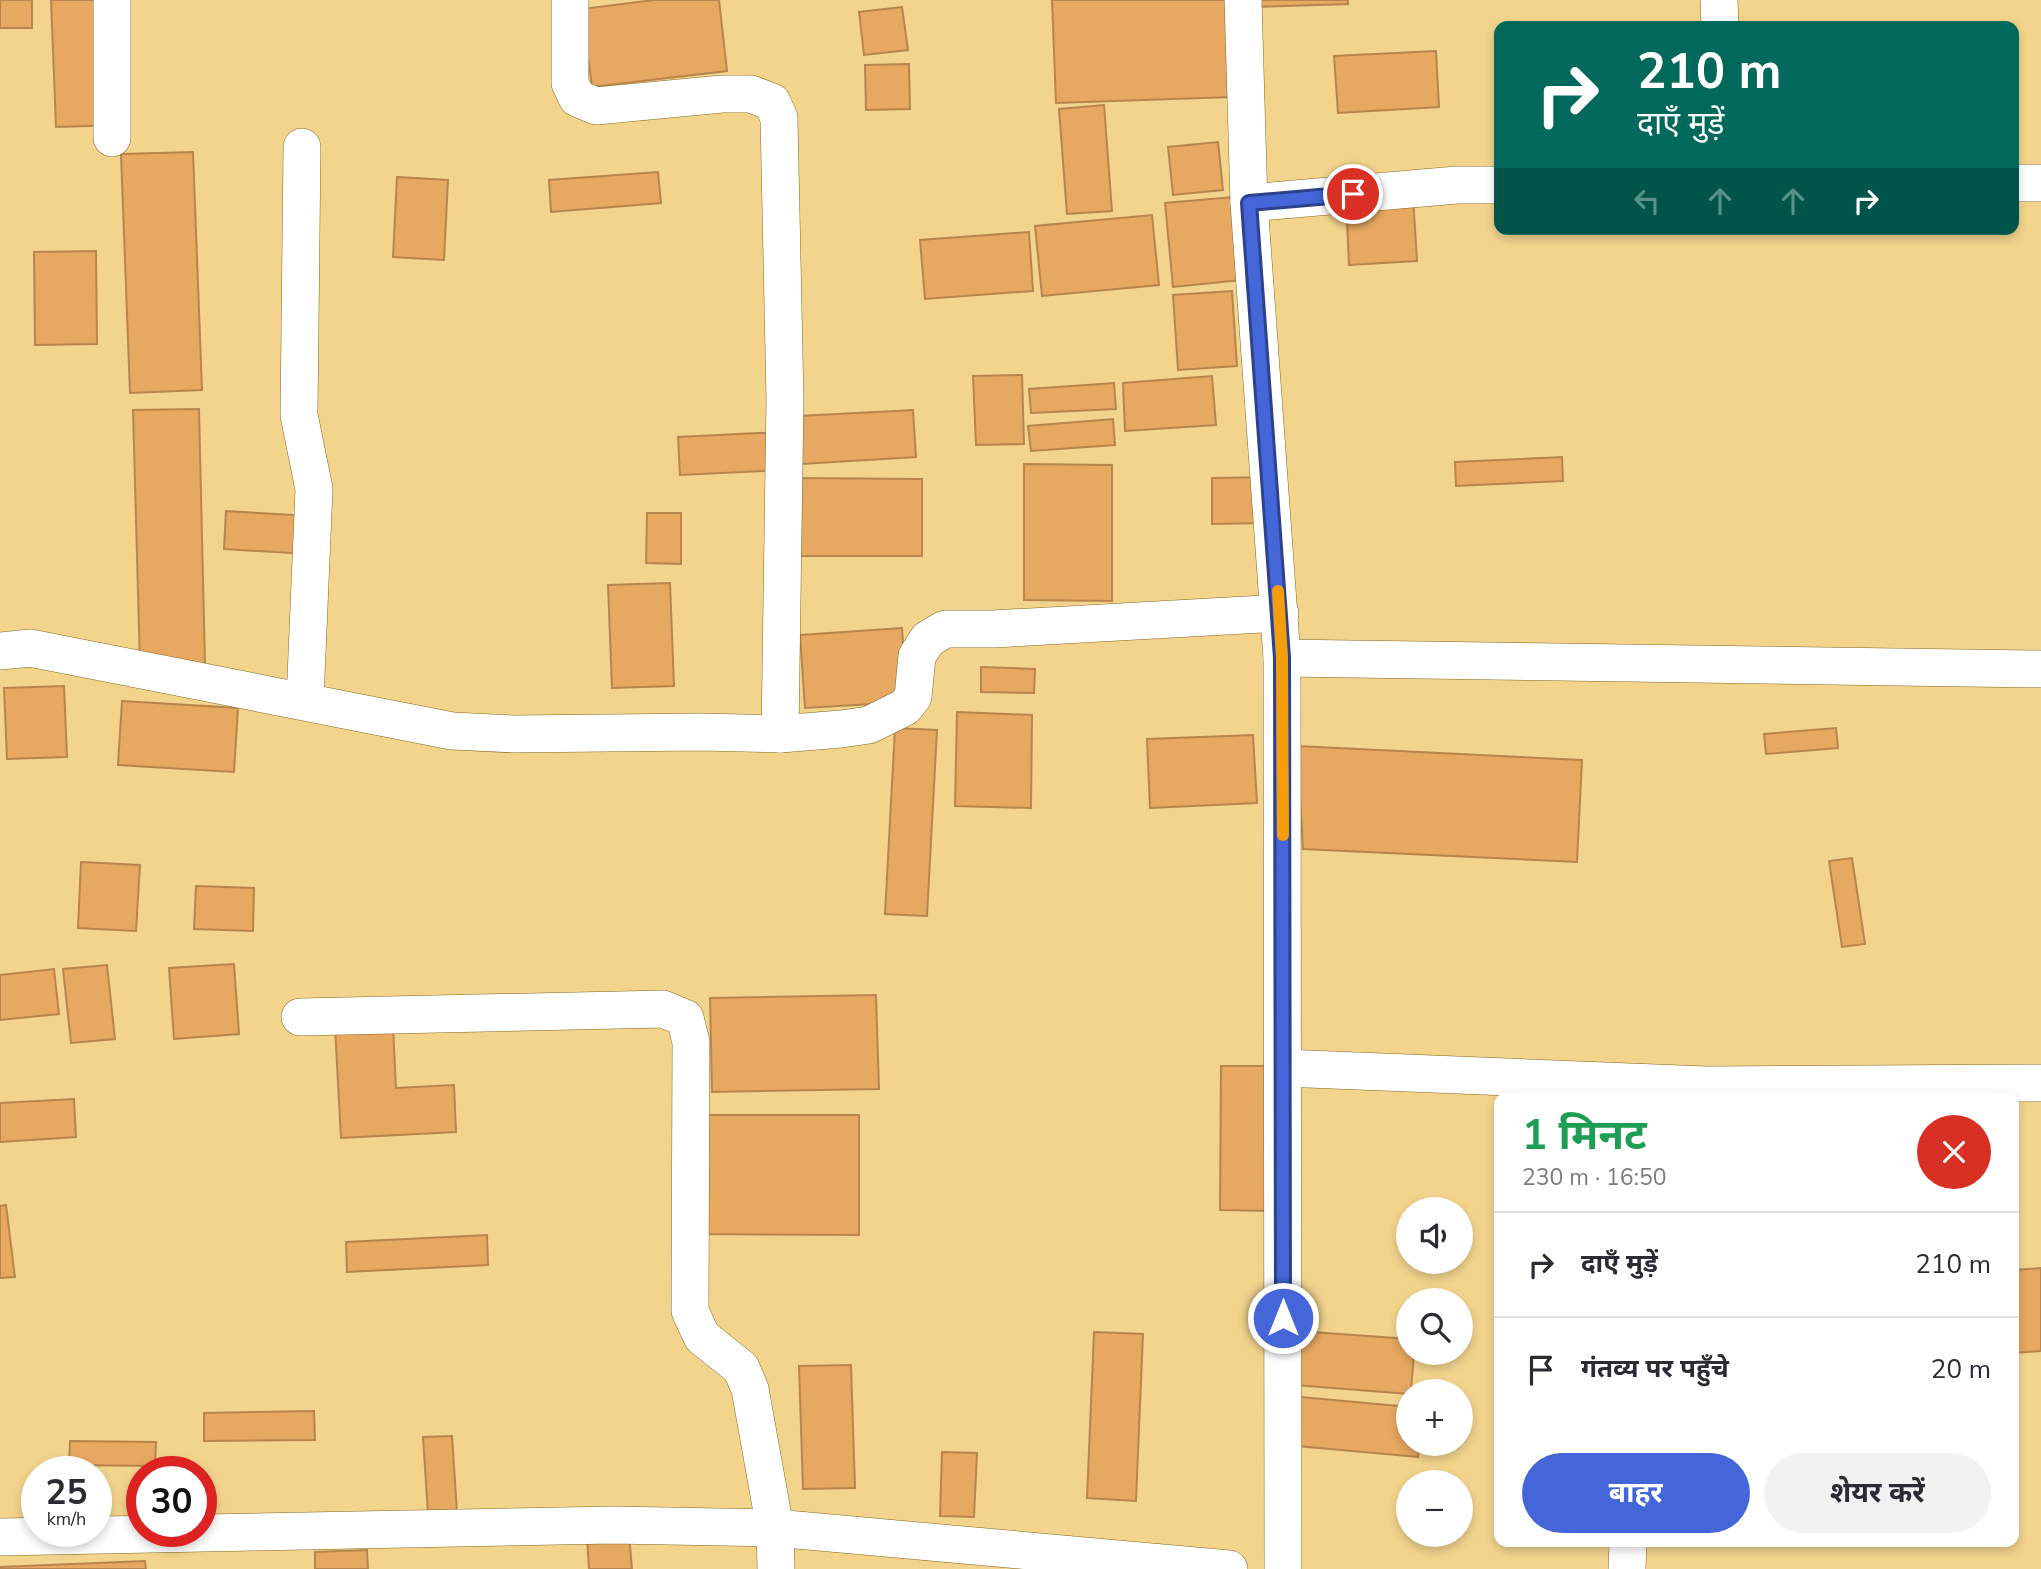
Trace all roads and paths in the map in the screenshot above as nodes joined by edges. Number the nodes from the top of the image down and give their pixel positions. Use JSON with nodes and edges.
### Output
{"nodes":[{"id":1,"x":112,"y":0,"type":"edge"},
{"id":2,"x":570,"y":0,"type":"edge"},
{"id":3,"x":1243,"y":0,"type":"edge"},
{"id":4,"x":1719,"y":0,"type":"edge"},
{"id":5,"x":1720,"y":21,"type":"edge"},
{"id":6,"x":112,"y":138,"type":"dead end"},
{"id":7,"x":302,"y":146,"type":"dead end"},
{"id":8,"x":2019,"y":183,"type":"edge"},
{"id":9,"x":2041,"y":183,"type":"edge"},
{"id":10,"x":1494,"y":185,"type":"edge"},
{"id":11,"x":1249,"y":203,"type":"junction"},
{"id":12,"x":1280,"y":613,"type":"junction"},
{"id":13,"x":0,"y":650,"type":"edge"},
{"id":14,"x":1282,"y":658,"type":"junction"},
{"id":15,"x":2041,"y":669,"type":"edge"},
{"id":16,"x":305,"y":701,"type":"junction"},
{"id":17,"x":780,"y":734,"type":"junction"},
{"id":18,"x":299,"y":1017,"type":"dead end"},
{"id":19,"x":1283,"y":1068,"type":"junction"},
{"id":20,"x":2041,"y":1083,"type":"edge"},
{"id":21,"x":1652,"y":1090,"type":"edge"},
{"id":22,"x":775,"y":1528,"type":"junction"},
{"id":23,"x":0,"y":1537,"type":"edge"},
{"id":24,"x":1628,"y":1547,"type":"edge"},
{"id":25,"x":776,"y":1569,"type":"edge"},
{"id":26,"x":1229,"y":1569,"type":"edge"},
{"id":27,"x":1283,"y":1569,"type":"edge"},
{"id":28,"x":1627,"y":1569,"type":"edge"}],
"edges":[{"from":1,"to":6,"type":"street"},
{"from":2,"to":17,"type":"street"},
{"from":3,"to":11,"type":"street"},
{"from":4,"to":5,"type":"street"},
{"from":7,"to":16,"type":"street"},
{"from":8,"to":9,"type":"street"},
{"from":10,"to":11,"type":"street"},
{"from":11,"to":12,"type":"street"},
{"from":12,"to":14,"type":"street"},
{"from":12,"to":17,"type":"street"},
{"from":13,"to":16,"type":"street"},
{"from":14,"to":15,"type":"street"},
{"from":14,"to":19,"type":"street"},
{"from":16,"to":17,"type":"street"},
{"from":18,"to":22,"type":"street"},
{"from":19,"to":21,"type":"street"},
{"from":19,"to":27,"type":"street"},
{"from":20,"to":21,"type":"street"},
{"from":22,"to":23,"type":"street"},
{"from":22,"to":25,"type":"street"},
{"from":22,"to":26,"type":"street"},
{"from":24,"to":28,"type":"street"}]}
